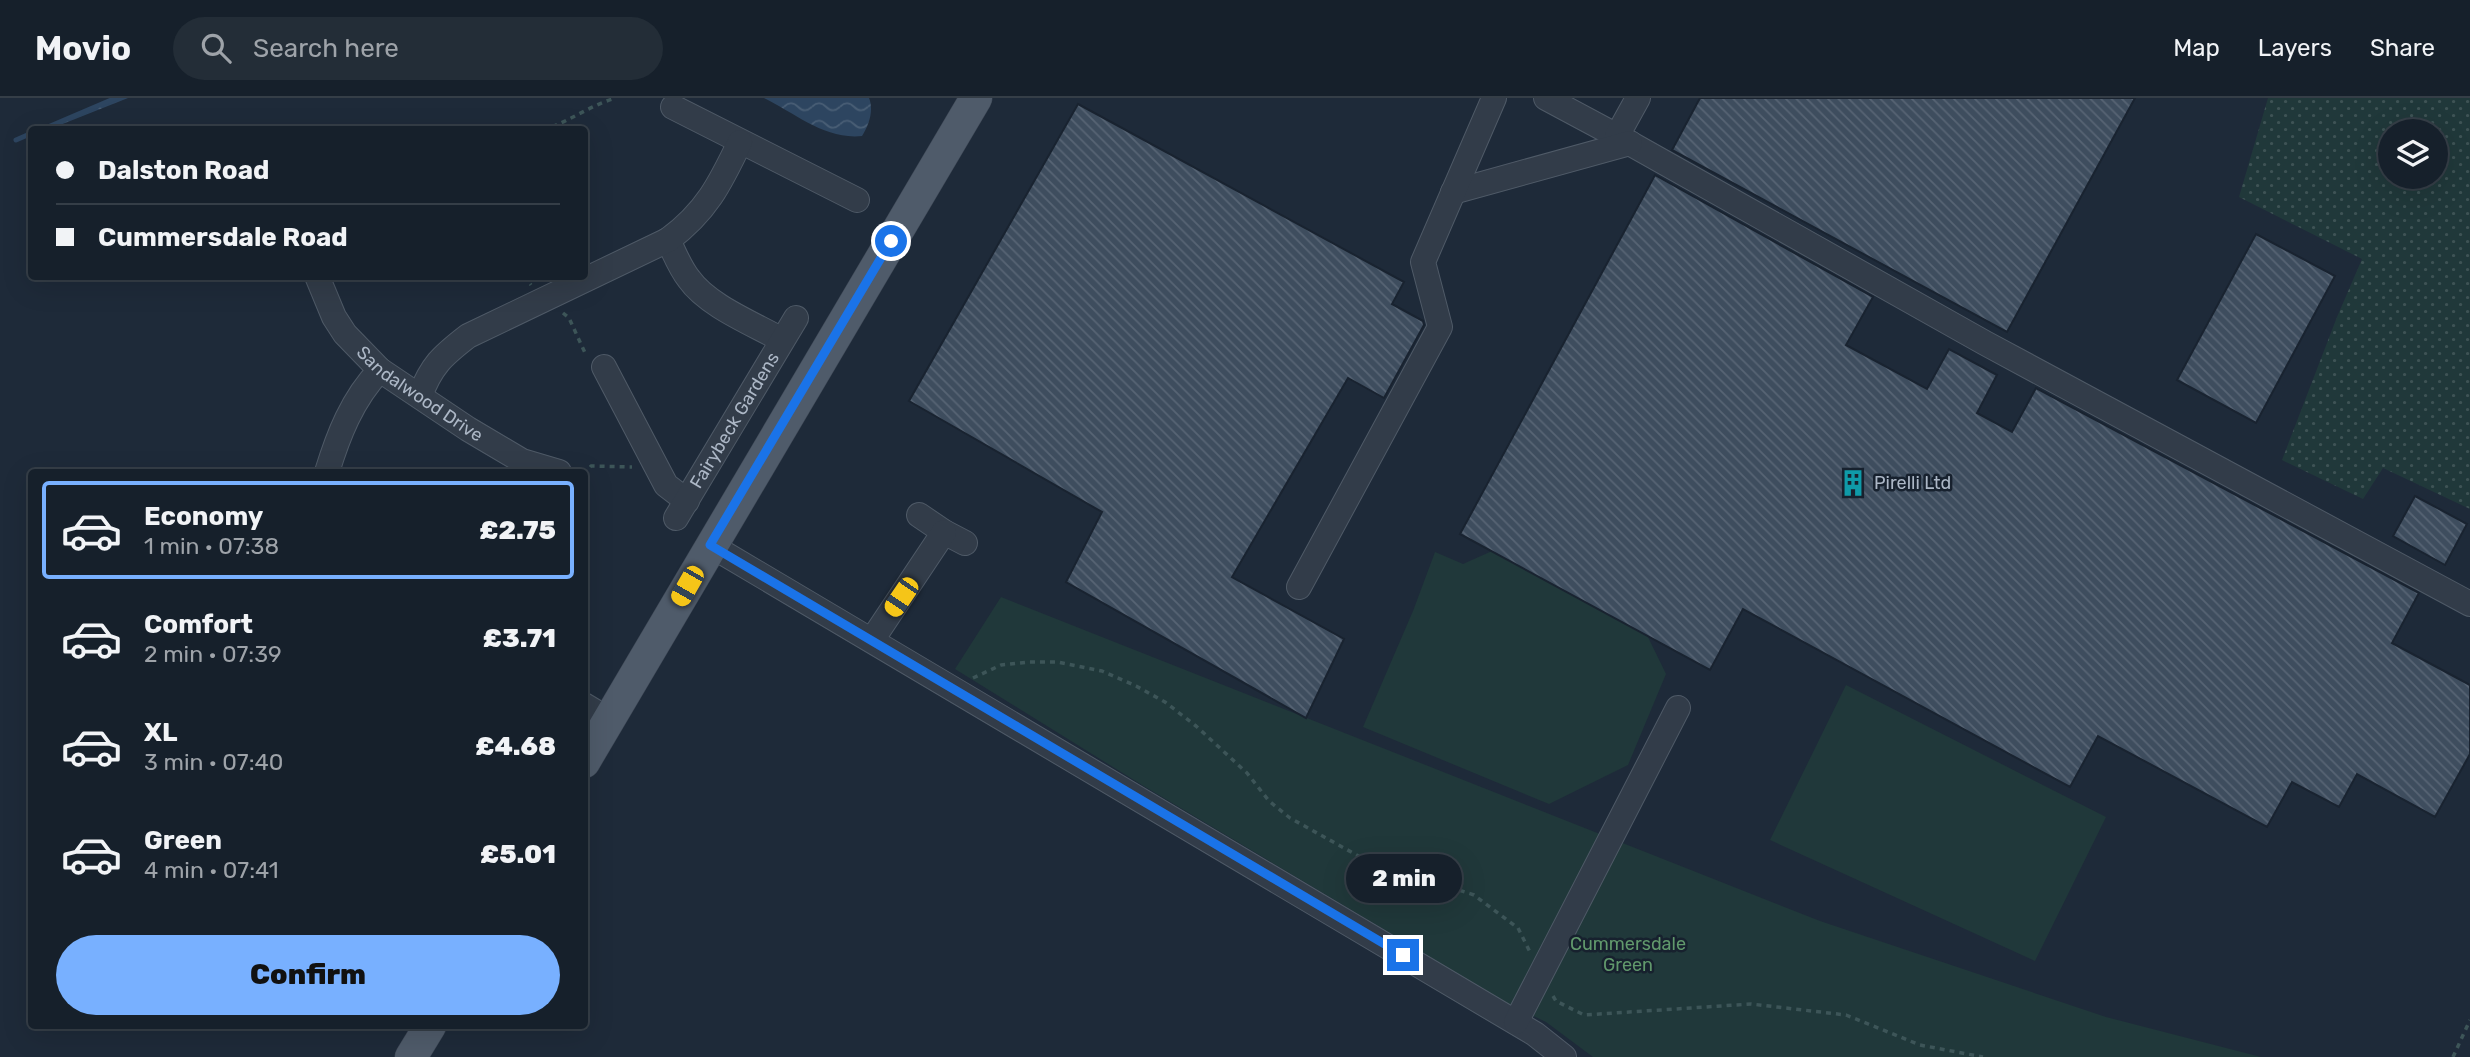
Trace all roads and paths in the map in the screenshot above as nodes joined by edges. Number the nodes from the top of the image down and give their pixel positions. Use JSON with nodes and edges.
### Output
{"nodes":[{"id":1,"x":616,"y":98,"type":"edge"},
{"id":2,"x":976,"y":98,"type":"edge"},
{"id":3,"x":1494,"y":98,"type":"edge"},
{"id":4,"x":1546,"y":98,"type":"edge"},
{"id":5,"x":1639,"y":98,"type":"edge"},
{"id":6,"x":673,"y":107,"type":"dead end"},
{"id":7,"x":556,"y":126,"type":"edge"},
{"id":8,"x":1624,"y":139,"type":"junction"},
{"id":9,"x":740,"y":142,"type":"junction"},
{"id":10,"x":1453,"y":192,"type":"junction"},
{"id":11,"x":857,"y":200,"type":"dead end"},
{"id":12,"x":668,"y":240,"type":"junction"},
{"id":13,"x":588,"y":279,"type":"edge"},
{"id":14,"x":319,"y":280,"type":"edge"},
{"id":15,"x":586,"y":280,"type":"edge"},
{"id":16,"x":796,"y":318,"type":"dead end"},
{"id":17,"x":782,"y":340,"type":"junction"},
{"id":18,"x":604,"y":367,"type":"dead end"},
{"id":19,"x":380,"y":370,"type":"junction"},
{"id":20,"x":420,"y":396,"type":"junction"},
{"id":21,"x":642,"y":467,"type":"dead end"},
{"id":22,"x":328,"y":469,"type":"edge"},
{"id":23,"x":549,"y":469,"type":"edge"},
{"id":24,"x":588,"y":470,"type":"edge"},
{"id":25,"x":919,"y":515,"type":"dead end"},
{"id":26,"x":710,"y":545,"type":"junction"},
{"id":27,"x":1299,"y":587,"type":"dead end"},
{"id":28,"x":2470,"y":604,"type":"edge"},
{"id":29,"x":872,"y":640,"type":"junction"},
{"id":30,"x":958,"y":691,"type":"junction"},
{"id":31,"x":1678,"y":708,"type":"dead end"},
{"id":32,"x":597,"y":712,"type":"edge"},
{"id":33,"x":588,"y":747,"type":"edge"},
{"id":34,"x":1541,"y":975,"type":"junction"},
{"id":35,"x":2470,"y":1020,"type":"edge"},
{"id":36,"x":1516,"y":1022,"type":"junction"},
{"id":37,"x":428,"y":1029,"type":"edge"},
{"id":38,"x":411,"y":1057,"type":"edge"},
{"id":39,"x":1564,"y":1057,"type":"edge"},
{"id":40,"x":1983,"y":1057,"type":"edge"},
{"id":41,"x":2453,"y":1057,"type":"edge"}],
"edges":[{"from":1,"to":7,"type":"path"},
{"from":2,"to":26,"type":"main road"},
{"from":3,"to":10,"type":"street"},
{"from":4,"to":8,"type":"street"},
{"from":5,"to":8,"type":"street"},
{"from":6,"to":9,"type":"street"},
{"from":8,"to":10,"type":"street"},
{"from":8,"to":28,"type":"street"},
{"from":9,"to":11,"type":"street"},
{"from":9,"to":12,"type":"street"},
{"from":10,"to":27,"type":"street"},
{"from":12,"to":13,"type":"street"},
{"from":12,"to":17,"type":"street","name":"Fairybeck Gardens"},
{"from":14,"to":19,"type":"street","name":"Sandalwood Drive"},
{"from":15,"to":20,"type":"street"},
{"from":16,"to":17,"type":"street","name":"Fairybeck Gardens"},
{"from":17,"to":18,"type":"street","name":"Fairybeck Gardens"},
{"from":19,"to":20,"type":"street","name":"Sandalwood Drive"},
{"from":19,"to":22,"type":"street"},
{"from":20,"to":23,"type":"street","name":"Sandalwood Drive"},
{"from":21,"to":24,"type":"path"},
{"from":25,"to":29,"type":"street"},
{"from":26,"to":29,"type":"street"},
{"from":26,"to":32,"type":"main road"},
{"from":29,"to":30,"type":"street"},
{"from":30,"to":34,"type":"path"},
{"from":30,"to":36,"type":"street"},
{"from":31,"to":34,"type":"street"},
{"from":32,"to":33,"type":"main road"},
{"from":34,"to":36,"type":"street"},
{"from":34,"to":40,"type":"path"},
{"from":35,"to":41,"type":"path"},
{"from":36,"to":39,"type":"street"},
{"from":37,"to":38,"type":"main road"}]}
